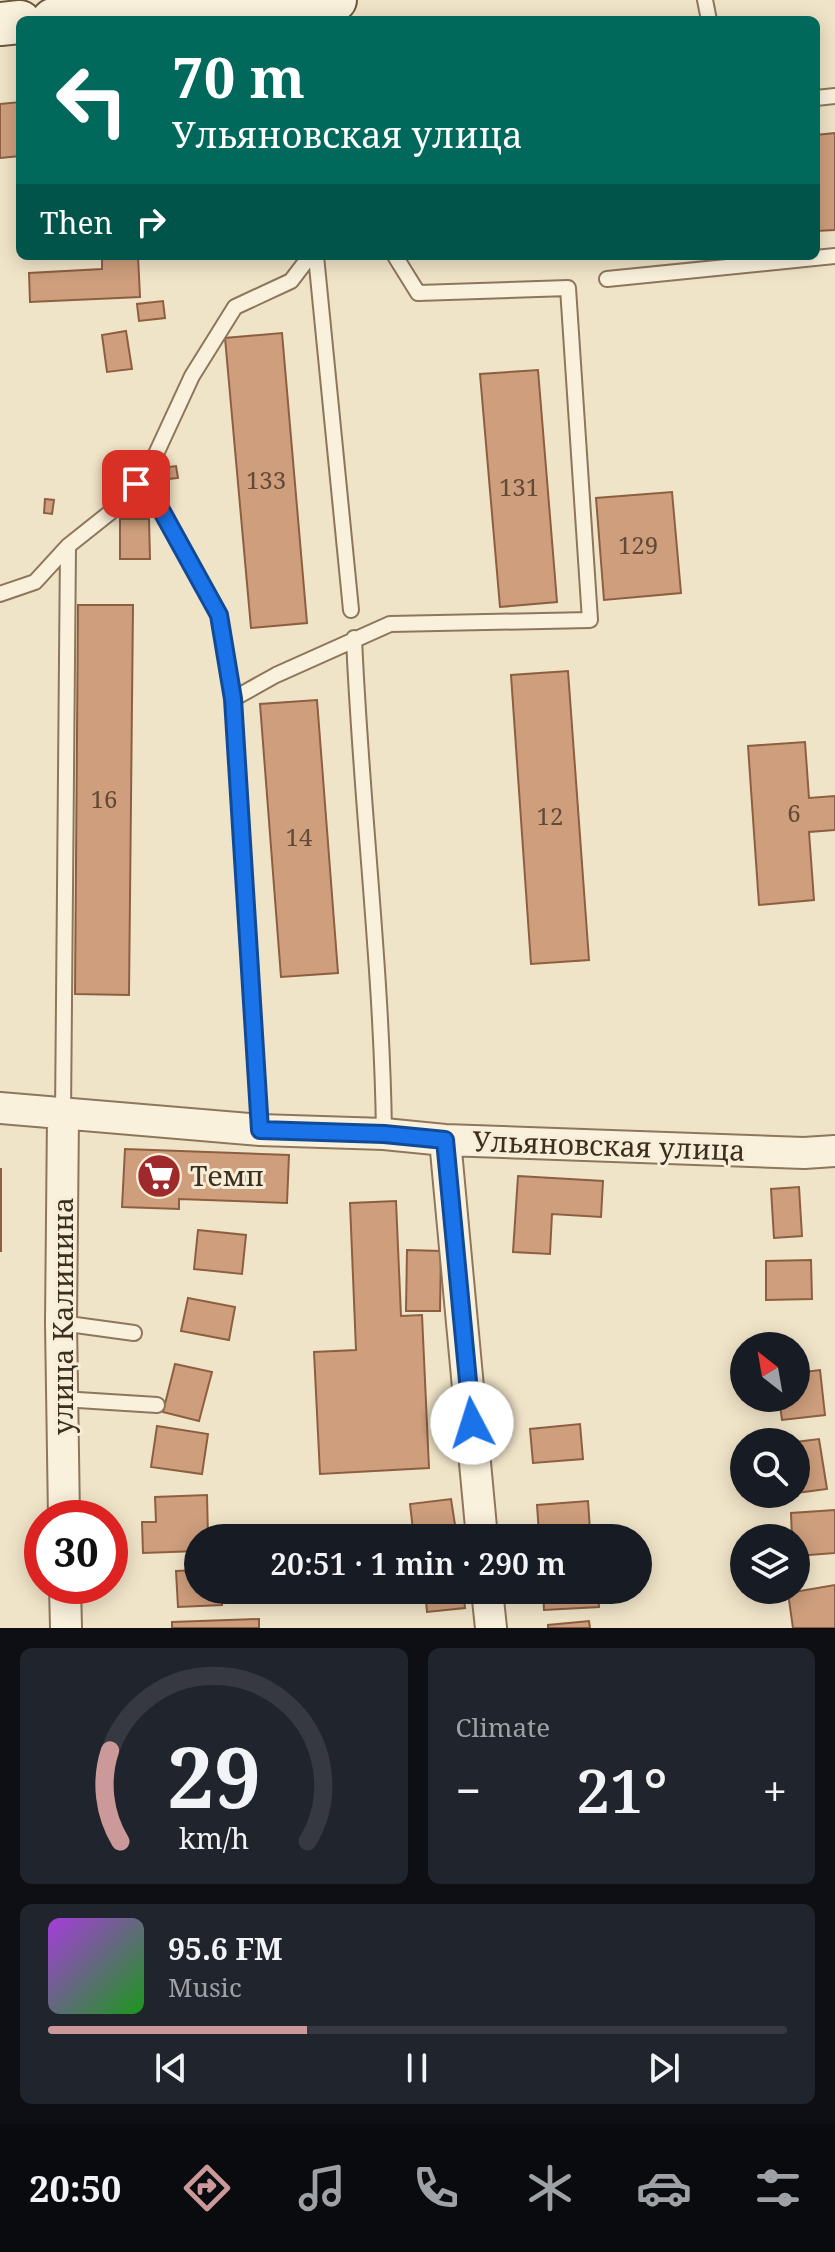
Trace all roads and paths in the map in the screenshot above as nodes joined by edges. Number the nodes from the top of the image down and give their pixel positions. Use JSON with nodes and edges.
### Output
{"nodes":[{"id":1,"x":335,"y":0,"type":"edge"},
{"id":2,"x":109,"y":16,"type":"edge"},
{"id":3,"x":309,"y":260,"type":"edge"},
{"id":4,"x":313,"y":260,"type":"edge"},
{"id":5,"x":397,"y":260,"type":"edge"},
{"id":6,"x":795,"y":260,"type":"edge"},
{"id":7,"x":607,"y":279,"type":"dead end"},
{"id":8,"x":136,"y":484,"type":"junction"},
{"id":9,"x":68,"y":546,"type":"junction"},
{"id":10,"x":0,"y":594,"type":"edge"},
{"id":11,"x":351,"y":610,"type":"dead end"},
{"id":12,"x":354,"y":638,"type":"junction"},
{"id":13,"x":233,"y":699,"type":"junction"},
{"id":14,"x":0,"y":1108,"type":"edge"},
{"id":15,"x":63,"y":1115,"type":"junction"},
{"id":16,"x":260,"y":1130,"type":"junction"},
{"id":17,"x":384,"y":1134,"type":"junction"},
{"id":18,"x":445,"y":1140,"type":"junction"},
{"id":19,"x":835,"y":1151,"type":"edge"},
{"id":20,"x":61,"y":1323,"type":"junction"},
{"id":21,"x":134,"y":1333,"type":"dead end"},
{"id":22,"x":62,"y":1399,"type":"junction"},
{"id":23,"x":157,"y":1405,"type":"dead end"},
{"id":24,"x":64,"y":1500,"type":"edge"},
{"id":25,"x":481,"y":1524,"type":"edge"},
{"id":26,"x":65,"y":1604,"type":"edge"},
{"id":27,"x":488,"y":1604,"type":"edge"},
{"id":28,"x":66,"y":1628,"type":"edge"},
{"id":29,"x":491,"y":1628,"type":"edge"}],
"edges":[{"from":1,"to":2,"type":"main road"},
{"from":3,"to":8,"type":"lane"},
{"from":4,"to":11,"type":"lane"},
{"from":5,"to":12,"type":"lane"},
{"from":6,"to":7,"type":"lane"},
{"from":8,"to":9,"type":"lane"},
{"from":8,"to":13,"type":"lane"},
{"from":9,"to":10,"type":"lane"},
{"from":9,"to":15,"type":"lane"},
{"from":12,"to":13,"type":"lane"},
{"from":12,"to":17,"type":"lane"},
{"from":13,"to":16,"type":"lane"},
{"from":14,"to":15,"type":"street","name":"Ульяновская улица"},
{"from":15,"to":16,"type":"street","name":"Ульяновская улица"},
{"from":15,"to":20,"type":"street","name":"улица Калинина"},
{"from":16,"to":17,"type":"street","name":"Ульяновская улица"},
{"from":17,"to":18,"type":"street","name":"Ульяновская улица"},
{"from":18,"to":19,"type":"street","name":"Ульяновская улица"},
{"from":18,"to":25,"type":"street"},
{"from":20,"to":21,"type":"lane"},
{"from":20,"to":22,"type":"street","name":"улица Калинина"},
{"from":22,"to":23,"type":"lane"},
{"from":22,"to":24,"type":"street","name":"улица Калинина"},
{"from":26,"to":28,"type":"street"},
{"from":27,"to":29,"type":"street"}]}
